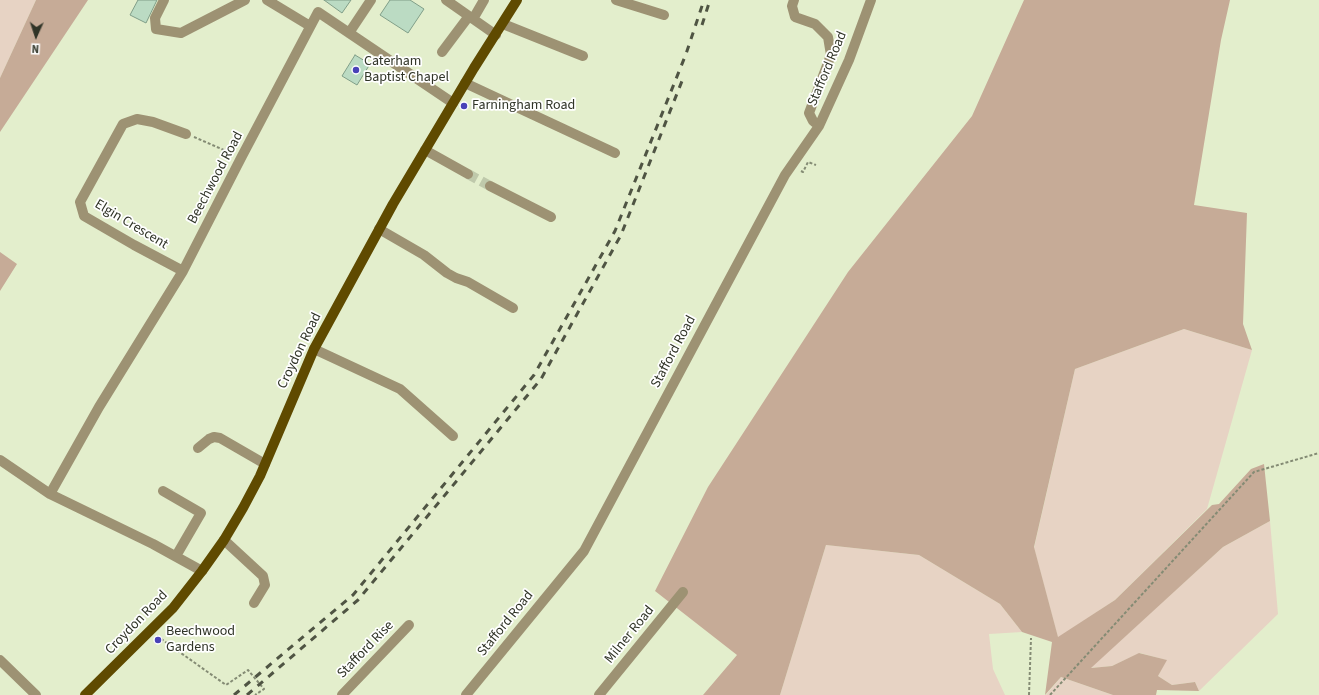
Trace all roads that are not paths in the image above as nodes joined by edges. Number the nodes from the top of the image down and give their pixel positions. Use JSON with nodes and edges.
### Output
{"nodes":[{"id":1,"x":164,"y":0,"type":"edge"},
{"id":2,"x":246,"y":0,"type":"edge"},
{"id":3,"x":267,"y":0,"type":"edge"},
{"id":4,"x":371,"y":0,"type":"edge"},
{"id":5,"x":446,"y":0,"type":"edge"},
{"id":6,"x":484,"y":0,"type":"edge"},
{"id":7,"x":517,"y":0,"type":"edge"},
{"id":8,"x":616,"y":0,"type":"edge"},
{"id":9,"x":794,"y":0,"type":"edge"},
{"id":10,"x":871,"y":0,"type":"edge"},
{"id":11,"x":664,"y":15,"type":"dead end"},
{"id":12,"x":471,"y":17,"type":"junction"},
{"id":13,"x":503,"y":24,"type":"junction"},
{"id":14,"x":310,"y":26,"type":"junction"},
{"id":15,"x":350,"y":33,"type":"junction"},
{"id":16,"x":496,"y":35,"type":"junction"},
{"id":17,"x":442,"y":52,"type":"dead end"},
{"id":18,"x":582,"y":56,"type":"dead end"},
{"id":19,"x":465,"y":83,"type":"junction"},
{"id":20,"x":453,"y":103,"type":"junction"},
{"id":21,"x":819,"y":126,"type":"junction"},
{"id":22,"x":186,"y":134,"type":"road end"},
{"id":23,"x":425,"y":150,"type":"junction"},
{"id":24,"x":616,"y":153,"type":"dead end"},
{"id":25,"x":468,"y":174,"type":"tunnel mouth"},
{"id":26,"x":490,"y":186,"type":"tunnel mouth"},
{"id":27,"x":551,"y":217,"type":"dead end"},
{"id":28,"x":379,"y":229,"type":"junction"},
{"id":29,"x":183,"y":271,"type":"junction"},
{"id":30,"x":513,"y":308,"type":"dead end"},
{"id":31,"x":314,"y":349,"type":"junction"},
{"id":32,"x":453,"y":436,"type":"dead end"},
{"id":33,"x":198,"y":448,"type":"dead end"},
{"id":34,"x":0,"y":460,"type":"edge"},
{"id":35,"x":265,"y":464,"type":"junction"},
{"id":36,"x":162,"y":491,"type":"dead end"},
{"id":37,"x":50,"y":494,"type":"junction"},
{"id":38,"x":224,"y":540,"type":"junction"},
{"id":39,"x":176,"y":556,"type":"junction"},
{"id":40,"x":202,"y":571,"type":"junction"},
{"id":41,"x":683,"y":592,"type":"dead end"},
{"id":42,"x":254,"y":602,"type":"dead end"},
{"id":43,"x":409,"y":625,"type":"dead end"},
{"id":44,"x":0,"y":660,"type":"edge"},
{"id":45,"x":36,"y":695,"type":"edge"},
{"id":46,"x":85,"y":695,"type":"edge"},
{"id":47,"x":342,"y":695,"type":"edge"},
{"id":48,"x":466,"y":695,"type":"edge"},
{"id":49,"x":599,"y":695,"type":"edge"}],
"edges":[{"from":1,"to":2,"type":"street"},
{"from":3,"to":14,"type":"street"},
{"from":4,"to":15,"type":"street"},
{"from":5,"to":12,"type":"street"},
{"from":6,"to":12,"type":"street"},
{"from":7,"to":13,"type":"main road","name":"Croydon Road"},
{"from":8,"to":11,"type":"street"},
{"from":9,"to":21,"type":"street"},
{"from":10,"to":21,"type":"street","name":"Stafford Road"},
{"from":12,"to":16,"type":"street"},
{"from":12,"to":17,"type":"street"},
{"from":13,"to":16,"type":"main road","name":"Croydon Road"},
{"from":13,"to":18,"type":"street"},
{"from":14,"to":15,"type":"street","name":"Beechwood Road"},
{"from":14,"to":29,"type":"street","name":"Beechwood Road"},
{"from":15,"to":20,"type":"street","name":"Beechwood Road"},
{"from":16,"to":19,"type":"main road","name":"Croydon Road"},
{"from":19,"to":20,"type":"main road","name":"Croydon Road"},
{"from":19,"to":24,"type":"street"},
{"from":20,"to":23,"type":"main road","name":"Croydon Road"},
{"from":21,"to":48,"type":"street","name":"Stafford Road"},
{"from":22,"to":29,"type":"street","name":"Elgin Crescent"},
{"from":23,"to":25,"type":"street"},
{"from":23,"to":28,"type":"main road","name":"Croydon Road"},
{"from":26,"to":27,"type":"street"},
{"from":28,"to":30,"type":"street"},
{"from":28,"to":31,"type":"main road","name":"Croydon Road"},
{"from":29,"to":37,"type":"street","name":"Beechwood Road"},
{"from":31,"to":32,"type":"street"},
{"from":31,"to":35,"type":"main road","name":"Croydon Road"},
{"from":33,"to":35,"type":"street"},
{"from":34,"to":37,"type":"street"},
{"from":35,"to":38,"type":"main road","name":"Croydon Road"},
{"from":36,"to":39,"type":"street"},
{"from":37,"to":39,"type":"street"},
{"from":38,"to":40,"type":"main road","name":"Croydon Road"},
{"from":38,"to":42,"type":"street"},
{"from":39,"to":40,"type":"street"},
{"from":40,"to":46,"type":"main road","name":"Croydon Road"},
{"from":41,"to":49,"type":"street","name":"Milner Road"},
{"from":43,"to":47,"type":"street","name":"Stafford Rise"},
{"from":44,"to":45,"type":"street"}]}
